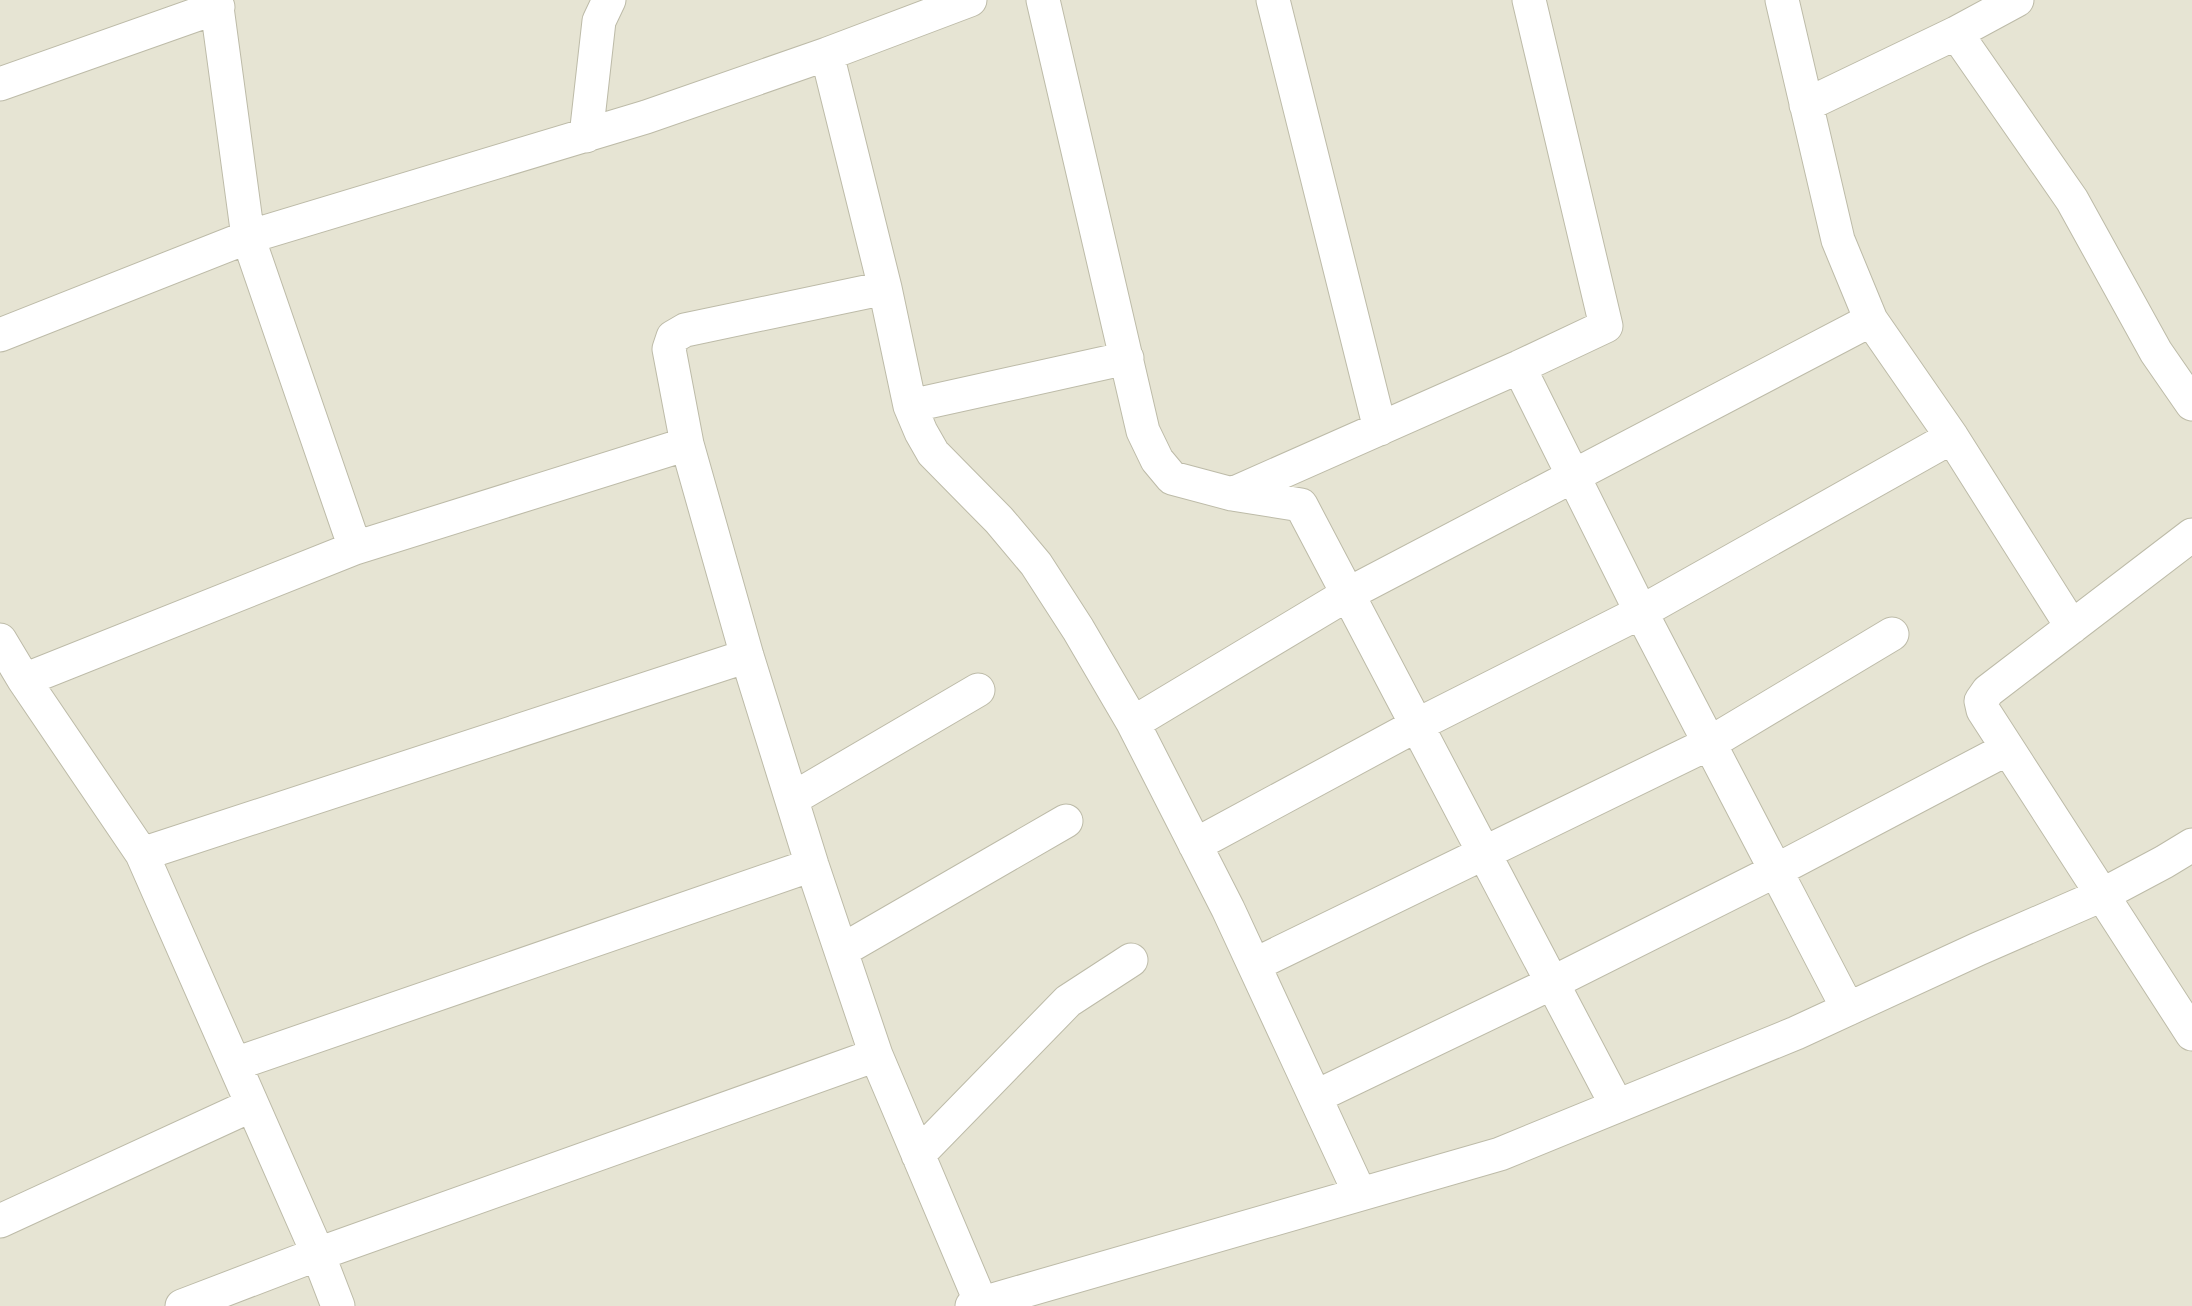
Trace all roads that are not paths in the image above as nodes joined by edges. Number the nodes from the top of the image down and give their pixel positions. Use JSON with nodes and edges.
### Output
{"nodes":[{"id":1,"x":609,"y":0,"type":"edge"},
{"id":2,"x":970,"y":0,"type":"edge"},
{"id":3,"x":1043,"y":0,"type":"edge"},
{"id":4,"x":1273,"y":0,"type":"edge"},
{"id":5,"x":1529,"y":0,"type":"edge"},
{"id":6,"x":1782,"y":0,"type":"edge"},
{"id":7,"x":2017,"y":0,"type":"edge"},
{"id":8,"x":217,"y":3,"type":"edge"},
{"id":9,"x":1956,"y":33,"type":"junction"},
{"id":10,"x":827,"y":54,"type":"junction"},
{"id":11,"x":0,"y":84,"type":"edge"},
{"id":12,"x":1806,"y":105,"type":"junction"},
{"id":13,"x":586,"y":136,"type":"junction"},
{"id":14,"x":248,"y":237,"type":"junction"},
{"id":15,"x":885,"y":288,"type":"junction"},
{"id":16,"x":1871,"y":320,"type":"junction"},
{"id":17,"x":0,"y":335,"type":"edge"},
{"id":18,"x":1127,"y":358,"type":"junction"},
{"id":19,"x":1519,"y":367,"type":"junction"},
{"id":20,"x":2192,"y":404,"type":"edge"},
{"id":21,"x":910,"y":406,"type":"junction"},
{"id":22,"x":1380,"y":429,"type":"junction"},
{"id":23,"x":1952,"y":437,"type":"junction"},
{"id":24,"x":687,"y":444,"type":"junction"},
{"id":25,"x":1573,"y":476,"type":"junction"},
{"id":26,"x":1232,"y":494,"type":"junction"},
{"id":27,"x":2192,"y":535,"type":"edge"},
{"id":28,"x":355,"y":548,"type":"junction"},
{"id":29,"x":1348,"y":594,"type":"junction"},
{"id":30,"x":1641,"y":612,"type":"junction"},
{"id":31,"x":2072,"y":627,"type":"junction"},
{"id":32,"x":1892,"y":634,"type":"dead end"},
{"id":33,"x":0,"y":640,"type":"edge"},
{"id":34,"x":747,"y":656,"type":"junction"},
{"id":35,"x":24,"y":680,"type":"junction"},
{"id":36,"x":978,"y":690,"type":"dead end"},
{"id":37,"x":1133,"y":723,"type":"junction"},
{"id":38,"x":1417,"y":725,"type":"junction"},
{"id":39,"x":1710,"y":743,"type":"junction"},
{"id":40,"x":2007,"y":749,"type":"junction"},
{"id":41,"x":792,"y":799,"type":"junction"},
{"id":42,"x":1066,"y":820,"type":"dead end"},
{"id":43,"x":2192,"y":844,"type":"edge"},
{"id":44,"x":1195,"y":845,"type":"junction"},
{"id":45,"x":142,"y":854,"type":"junction"},
{"id":46,"x":1484,"y":854,"type":"junction"},
{"id":47,"x":812,"y":865,"type":"junction"},
{"id":48,"x":1777,"y":870,"type":"junction"},
{"id":49,"x":2102,"y":895,"type":"junction"},
{"id":50,"x":841,"y":951,"type":"junction"},
{"id":51,"x":1131,"y":960,"type":"dead end"},
{"id":52,"x":1254,"y":965,"type":"junction"},
{"id":53,"x":1552,"y":983,"type":"junction"},
{"id":54,"x":1848,"y":1009,"type":"junction"},
{"id":55,"x":2192,"y":1034,"type":"edge"},
{"id":56,"x":876,"y":1055,"type":"junction"},
{"id":57,"x":235,"y":1064,"type":"junction"},
{"id":58,"x":1315,"y":1097,"type":"junction"},
{"id":59,"x":252,"y":1105,"type":"junction"},
{"id":60,"x":1617,"y":1106,"type":"junction"},
{"id":61,"x":918,"y":1155,"type":"junction"},
{"id":62,"x":1360,"y":1194,"type":"junction"},
{"id":63,"x":0,"y":1221,"type":"edge"},
{"id":64,"x":318,"y":1254,"type":"junction"},
{"id":65,"x":977,"y":1305,"type":"edge"},
{"id":66,"x":182,"y":1306,"type":"edge"},
{"id":67,"x":338,"y":1306,"type":"edge"}],
"edges":[{"from":1,"to":13,"type":"street"},
{"from":2,"to":10,"type":"street"},
{"from":3,"to":18,"type":"street"},
{"from":4,"to":22,"type":"street"},
{"from":5,"to":19,"type":"street"},
{"from":6,"to":12,"type":"street"},
{"from":7,"to":9,"type":"street"},
{"from":8,"to":11,"type":"street"},
{"from":8,"to":14,"type":"street"},
{"from":9,"to":12,"type":"street"},
{"from":9,"to":20,"type":"street"},
{"from":10,"to":13,"type":"street"},
{"from":10,"to":15,"type":"street"},
{"from":12,"to":16,"type":"street"},
{"from":13,"to":14,"type":"street"},
{"from":14,"to":17,"type":"street"},
{"from":14,"to":28,"type":"street"},
{"from":15,"to":21,"type":"street"},
{"from":15,"to":24,"type":"street"},
{"from":16,"to":23,"type":"street"},
{"from":16,"to":25,"type":"street"},
{"from":18,"to":21,"type":"street"},
{"from":18,"to":26,"type":"street"},
{"from":19,"to":22,"type":"street"},
{"from":19,"to":25,"type":"street"},
{"from":21,"to":37,"type":"street"},
{"from":22,"to":26,"type":"street"},
{"from":23,"to":30,"type":"street"},
{"from":23,"to":31,"type":"street"},
{"from":24,"to":28,"type":"street"},
{"from":24,"to":34,"type":"street"},
{"from":25,"to":29,"type":"street"},
{"from":25,"to":30,"type":"street"},
{"from":26,"to":29,"type":"street"},
{"from":27,"to":31,"type":"street"},
{"from":28,"to":35,"type":"street"},
{"from":29,"to":37,"type":"street"},
{"from":29,"to":38,"type":"street"},
{"from":30,"to":38,"type":"street"},
{"from":30,"to":39,"type":"street"},
{"from":31,"to":40,"type":"street"},
{"from":32,"to":39,"type":"street"},
{"from":33,"to":35,"type":"street"},
{"from":34,"to":41,"type":"street"},
{"from":34,"to":45,"type":"street"},
{"from":35,"to":45,"type":"street"},
{"from":36,"to":41,"type":"street"},
{"from":37,"to":44,"type":"street"},
{"from":38,"to":44,"type":"street"},
{"from":38,"to":46,"type":"street"},
{"from":39,"to":46,"type":"street"},
{"from":39,"to":48,"type":"street"},
{"from":40,"to":48,"type":"street"},
{"from":40,"to":49,"type":"street"},
{"from":41,"to":47,"type":"street"},
{"from":42,"to":50,"type":"street"},
{"from":43,"to":49,"type":"street"},
{"from":44,"to":52,"type":"street"},
{"from":45,"to":57,"type":"street"},
{"from":46,"to":52,"type":"street"},
{"from":46,"to":53,"type":"street"},
{"from":47,"to":50,"type":"street"},
{"from":47,"to":57,"type":"street"},
{"from":48,"to":53,"type":"street"},
{"from":48,"to":54,"type":"street"},
{"from":49,"to":54,"type":"street"},
{"from":49,"to":55,"type":"street"},
{"from":50,"to":56,"type":"street"},
{"from":51,"to":61,"type":"street"},
{"from":52,"to":58,"type":"street"},
{"from":53,"to":58,"type":"street"},
{"from":53,"to":60,"type":"street"},
{"from":54,"to":60,"type":"street"},
{"from":56,"to":61,"type":"street"},
{"from":56,"to":64,"type":"street"},
{"from":57,"to":59,"type":"street"},
{"from":58,"to":62,"type":"street"},
{"from":59,"to":63,"type":"street"},
{"from":59,"to":64,"type":"street"},
{"from":60,"to":62,"type":"street"},
{"from":61,"to":65,"type":"street"},
{"from":62,"to":65,"type":"street"},
{"from":64,"to":66,"type":"street"},
{"from":64,"to":67,"type":"street"}]}
